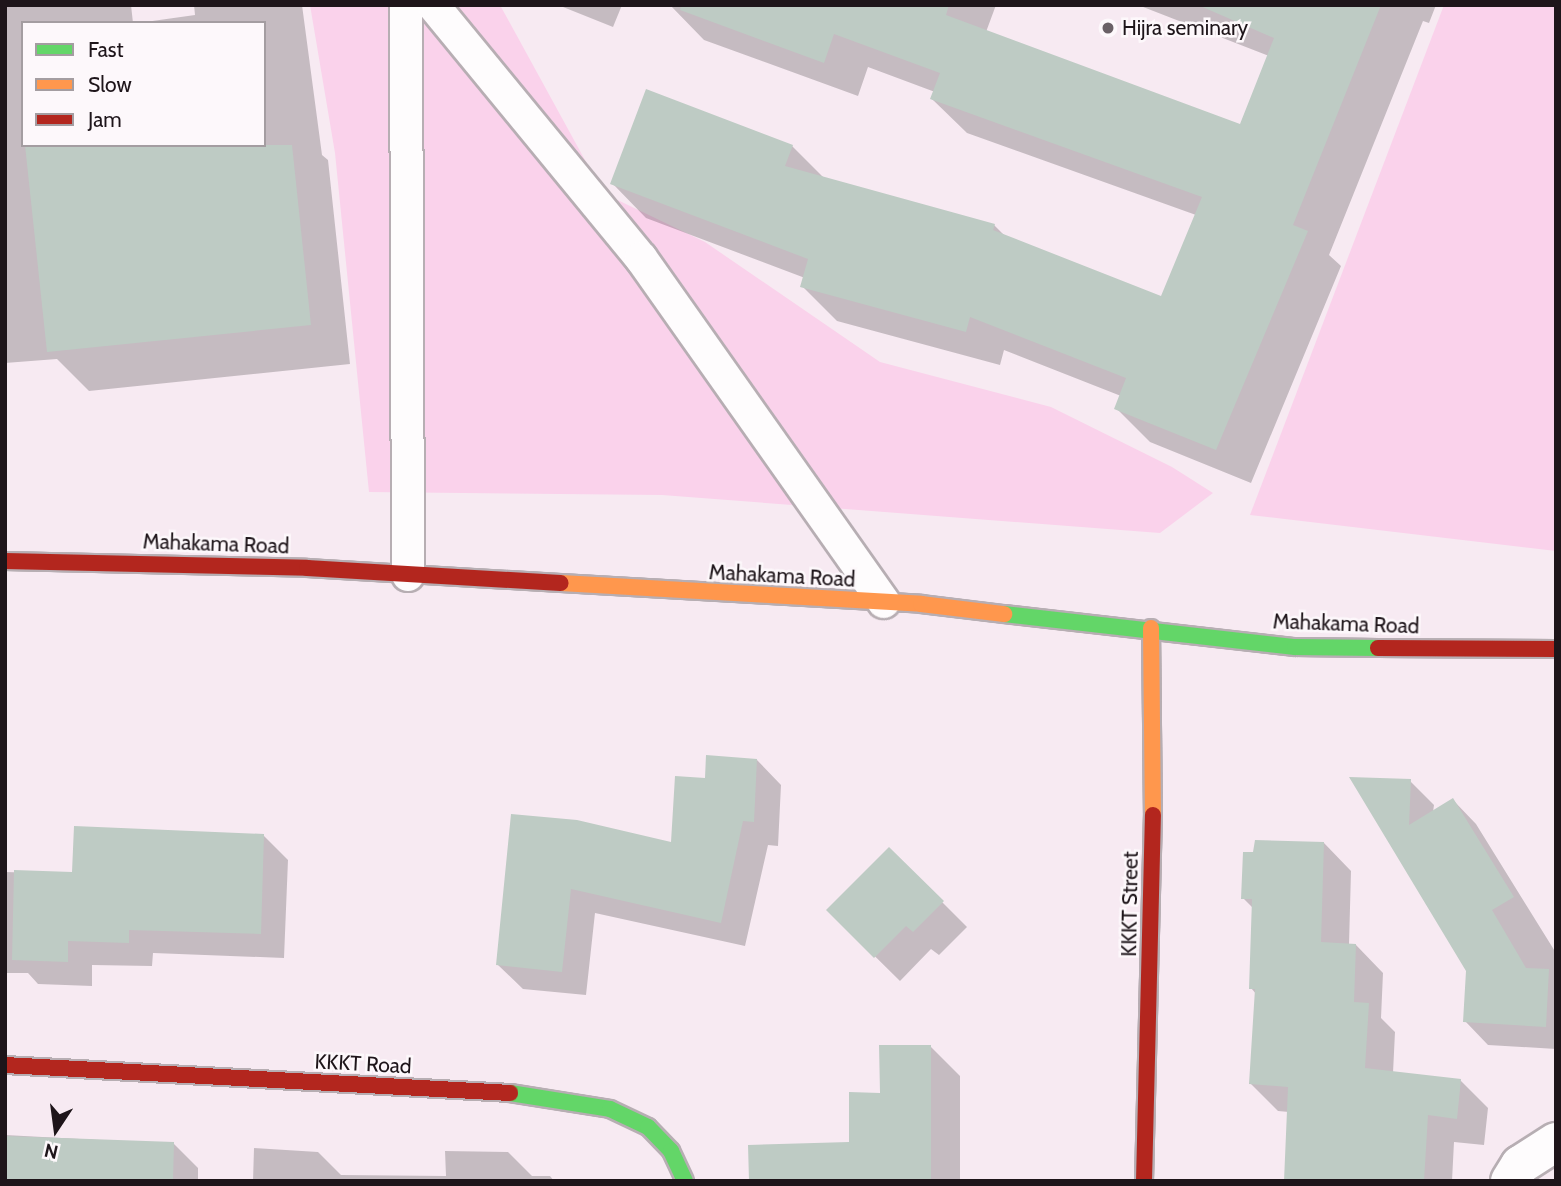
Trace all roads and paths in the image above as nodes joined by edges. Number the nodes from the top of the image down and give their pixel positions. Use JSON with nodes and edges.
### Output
{"nodes":[{"id":1,"x":406,"y":5,"type":"edge"},
{"id":2,"x":433,"y":5,"type":"edge"},
{"id":3,"x":5,"y":561,"type":"edge"},
{"id":4,"x":408,"y":575,"type":"junction"},
{"id":5,"x":884,"y":602,"type":"junction"},
{"id":6,"x":1151,"y":628,"type":"junction"},
{"id":7,"x":1556,"y":649,"type":"edge"},
{"id":8,"x":5,"y":1065,"type":"edge"},
{"id":9,"x":1556,"y":1142,"type":"edge"},
{"id":10,"x":685,"y":1181,"type":"edge"},
{"id":11,"x":1144,"y":1181,"type":"edge"},
{"id":12,"x":1510,"y":1181,"type":"edge"}],
"edges":[{"from":1,"to":4,"type":"lane"},
{"from":2,"to":5,"type":"lane"},
{"from":3,"to":4,"type":"street","name":"Mahakama Road"},
{"from":4,"to":5,"type":"street","name":"Mahakama Road"},
{"from":5,"to":6,"type":"street","name":"Mahakama Road"},
{"from":6,"to":7,"type":"street","name":"Mahakama Road"},
{"from":6,"to":11,"type":"street","name":"KKKT Street"},
{"from":8,"to":10,"type":"street","name":"KKKT Road"},
{"from":9,"to":12,"type":"street"}]}
